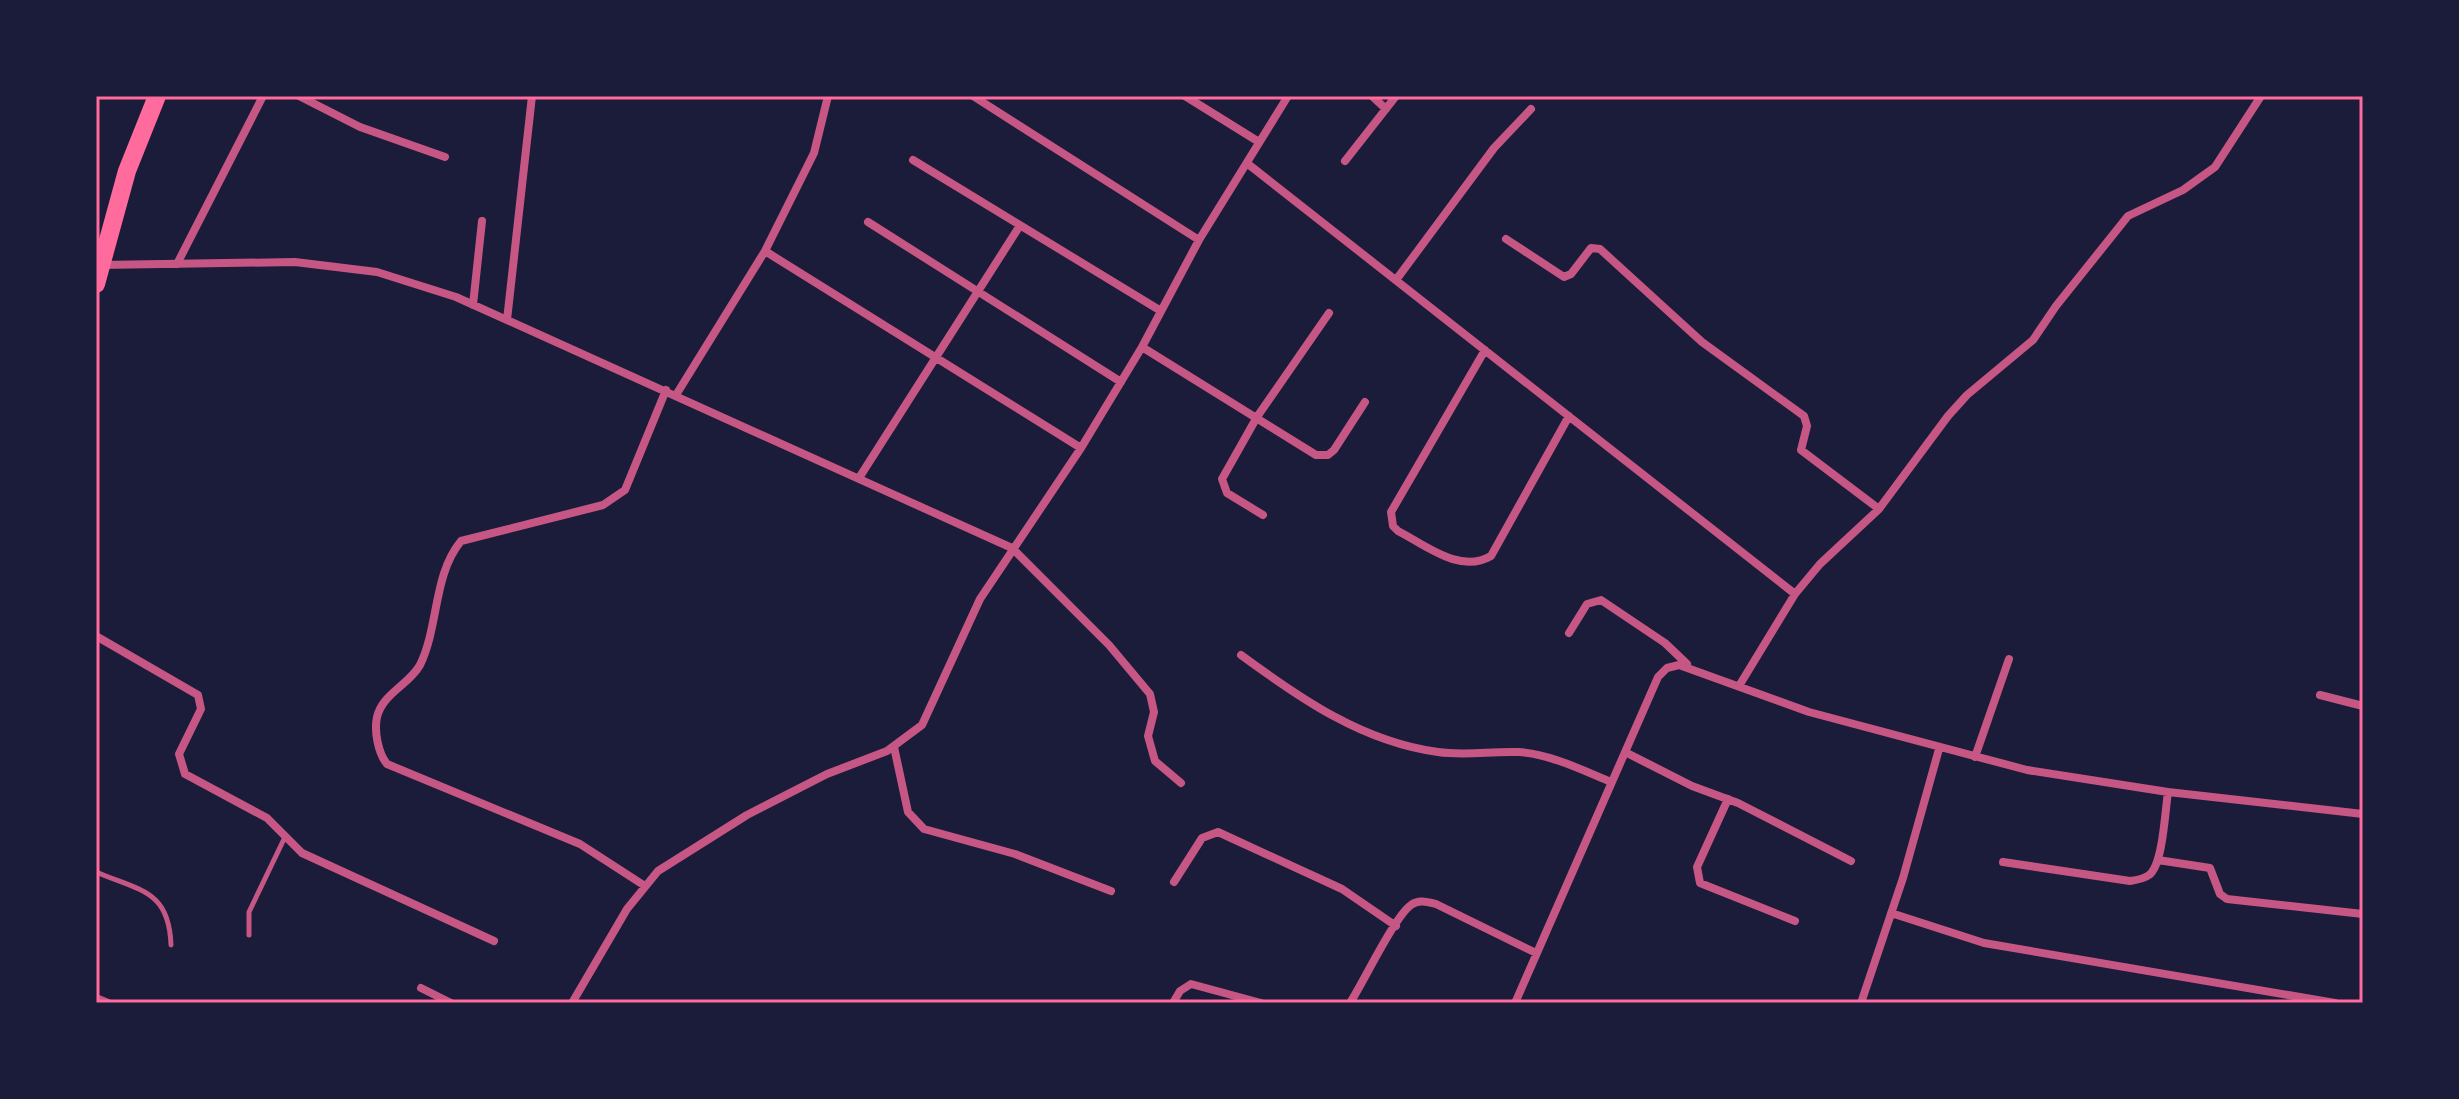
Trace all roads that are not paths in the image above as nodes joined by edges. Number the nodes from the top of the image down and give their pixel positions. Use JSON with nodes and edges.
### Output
{"nodes":[{"id":1,"x":157,"y":96,"type":"edge"},
{"id":2,"x":263,"y":96,"type":"edge"},
{"id":3,"x":299,"y":96,"type":"edge"},
{"id":4,"x":532,"y":96,"type":"edge"},
{"id":5,"x":828,"y":96,"type":"edge"},
{"id":6,"x":973,"y":96,"type":"edge"},
{"id":7,"x":1185,"y":96,"type":"edge"},
{"id":8,"x":1288,"y":96,"type":"edge"},
{"id":9,"x":1372,"y":96,"type":"edge"},
{"id":10,"x":1396,"y":96,"type":"edge"},
{"id":11,"x":2261,"y":96,"type":"edge"},
{"id":12,"x":1198,"y":99,"type":"edge"},
{"id":13,"x":1386,"y":109,"type":"junction"},
{"id":14,"x":1531,"y":109,"type":"dead end"},
{"id":15,"x":1259,"y":142,"type":"junction"},
{"id":16,"x":445,"y":157,"type":"dead end"},
{"id":17,"x":913,"y":160,"type":"dead end"},
{"id":18,"x":1345,"y":161,"type":"dead end"},
{"id":19,"x":1248,"y":164,"type":"junction"},
{"id":20,"x":482,"y":221,"type":"dead end"},
{"id":21,"x":868,"y":222,"type":"dead end"},
{"id":22,"x":1019,"y":227,"type":"junction"},
{"id":23,"x":1506,"y":239,"type":"dead end"},
{"id":24,"x":1199,"y":240,"type":"junction"},
{"id":25,"x":765,"y":251,"type":"junction"},
{"id":26,"x":177,"y":264,"type":"junction"},
{"id":27,"x":98,"y":265,"type":"edge"},
{"id":28,"x":1396,"y":280,"type":"junction"},
{"id":29,"x":977,"y":294,"type":"junction"},
{"id":30,"x":473,"y":305,"type":"junction"},
{"id":31,"x":1161,"y":311,"type":"junction"},
{"id":32,"x":1329,"y":313,"type":"dead end"},
{"id":33,"x":507,"y":320,"type":"junction"},
{"id":34,"x":1142,"y":347,"type":"junction"},
{"id":35,"x":1485,"y":350,"type":"junction"},
{"id":36,"x":935,"y":360,"type":"junction"},
{"id":37,"x":1121,"y":382,"type":"junction"},
{"id":38,"x":666,"y":390,"type":"junction"},
{"id":39,"x":676,"y":395,"type":"junction"},
{"id":40,"x":1365,"y":402,"type":"dead end"},
{"id":41,"x":1569,"y":416,"type":"junction"},
{"id":42,"x":1257,"y":417,"type":"junction"},
{"id":43,"x":1081,"y":448,"type":"junction"},
{"id":44,"x":859,"y":478,"type":"junction"},
{"id":45,"x":1879,"y":509,"type":"junction"},
{"id":46,"x":1263,"y":515,"type":"dead end"},
{"id":47,"x":1012,"y":548,"type":"junction"},
{"id":48,"x":1795,"y":594,"type":"junction"},
{"id":49,"x":1569,"y":633,"type":"dead end"},
{"id":50,"x":96,"y":636,"type":"edge"},
{"id":51,"x":1241,"y":655,"type":"dead end"},
{"id":52,"x":2009,"y":659,"type":"dead end"},
{"id":53,"x":1688,"y":665,"type":"junction"},
{"id":54,"x":1739,"y":686,"type":"junction"},
{"id":55,"x":2320,"y":695,"type":"dead end"},
{"id":56,"x":2363,"y":706,"type":"edge"},
{"id":57,"x":894,"y":747,"type":"junction"},
{"id":58,"x":1939,"y":749,"type":"junction"},
{"id":59,"x":1625,"y":752,"type":"junction"},
{"id":60,"x":1975,"y":757,"type":"junction"},
{"id":61,"x":1611,"y":782,"type":"junction"},
{"id":62,"x":1181,"y":783,"type":"dead end"},
{"id":63,"x":2168,"y":792,"type":"junction"},
{"id":64,"x":1728,"y":799,"type":"junction"},
{"id":65,"x":2363,"y":814,"type":"edge"},
{"id":66,"x":285,"y":837,"type":"junction"},
{"id":67,"x":2158,"y":860,"type":"junction"},
{"id":68,"x":1851,"y":861,"type":"dead end"},
{"id":69,"x":2003,"y":862,"type":"dead end"},
{"id":70,"x":96,"y":872,"type":"edge"},
{"id":71,"x":1174,"y":882,"type":"dead end"},
{"id":72,"x":645,"y":886,"type":"junction"},
{"id":73,"x":1111,"y":891,"type":"dead end"},
{"id":74,"x":1891,"y":913,"type":"junction"},
{"id":75,"x":2363,"y":914,"type":"edge"},
{"id":76,"x":1795,"y":921,"type":"dead end"},
{"id":77,"x":1396,"y":926,"type":"junction"},
{"id":78,"x":249,"y":935,"type":"dead end"},
{"id":79,"x":494,"y":941,"type":"dead end"},
{"id":80,"x":171,"y":945,"type":"dead end"},
{"id":81,"x":1536,"y":953,"type":"junction"},
{"id":82,"x":421,"y":988,"type":"dead end"},
{"id":83,"x":96,"y":998,"type":"edge"},
{"id":84,"x":108,"y":1003,"type":"edge"},
{"id":85,"x":451,"y":1003,"type":"edge"},
{"id":86,"x":572,"y":1003,"type":"edge"},
{"id":87,"x":1173,"y":1003,"type":"edge"},
{"id":88,"x":1261,"y":1003,"type":"edge"},
{"id":89,"x":1350,"y":1003,"type":"edge"},
{"id":90,"x":1515,"y":1003,"type":"edge"},
{"id":91,"x":1861,"y":1003,"type":"edge"},
{"id":92,"x":2335,"y":1003,"type":"edge"}],
"edges":[{"from":1,"to":27,"type":"highway"},
{"from":2,"to":26,"type":"street"},
{"from":3,"to":16,"type":"street"},
{"from":4,"to":33,"type":"street"},
{"from":5,"to":25,"type":"street"},
{"from":6,"to":24,"type":"street"},
{"from":7,"to":12,"type":"street"},
{"from":8,"to":15,"type":"street"},
{"from":9,"to":13,"type":"street"},
{"from":10,"to":13,"type":"street"},
{"from":11,"to":45,"type":"street"},
{"from":12,"to":15,"type":"street"},
{"from":13,"to":18,"type":"street"},
{"from":14,"to":28,"type":"street"},
{"from":15,"to":19,"type":"street"},
{"from":17,"to":22,"type":"street"},
{"from":19,"to":24,"type":"street"},
{"from":19,"to":28,"type":"street"},
{"from":20,"to":30,"type":"street"},
{"from":21,"to":29,"type":"street"},
{"from":22,"to":29,"type":"street"},
{"from":22,"to":31,"type":"street"},
{"from":23,"to":45,"type":"street"},
{"from":24,"to":31,"type":"street"},
{"from":25,"to":36,"type":"street"},
{"from":25,"to":39,"type":"street"},
{"from":26,"to":27,"type":"street"},
{"from":26,"to":30,"type":"street"},
{"from":28,"to":35,"type":"street"},
{"from":29,"to":36,"type":"street"},
{"from":29,"to":37,"type":"street"},
{"from":30,"to":33,"type":"street"},
{"from":31,"to":34,"type":"street"},
{"from":32,"to":42,"type":"street"},
{"from":33,"to":38,"type":"street"},
{"from":34,"to":37,"type":"street"},
{"from":34,"to":42,"type":"street"},
{"from":35,"to":41,"type":"street"},
{"from":35,"to":41,"type":"street"},
{"from":36,"to":43,"type":"street"},
{"from":36,"to":44,"type":"street"},
{"from":37,"to":43,"type":"street"},
{"from":38,"to":39,"type":"street"},
{"from":38,"to":72,"type":"street"},
{"from":39,"to":44,"type":"street"},
{"from":40,"to":42,"type":"street"},
{"from":41,"to":48,"type":"street"},
{"from":42,"to":46,"type":"street"},
{"from":43,"to":47,"type":"street"},
{"from":44,"to":47,"type":"street"},
{"from":45,"to":48,"type":"street"},
{"from":47,"to":57,"type":"street"},
{"from":47,"to":62,"type":"street"},
{"from":48,"to":54,"type":"street"},
{"from":49,"to":53,"type":"street"},
{"from":50,"to":66,"type":"street"},
{"from":51,"to":61,"type":"street"},
{"from":52,"to":60,"type":"street"},
{"from":53,"to":54,"type":"street"},
{"from":53,"to":59,"type":"street"},
{"from":54,"to":58,"type":"street"},
{"from":55,"to":56,"type":"street"},
{"from":57,"to":72,"type":"street"},
{"from":57,"to":73,"type":"street"},
{"from":58,"to":60,"type":"street"},
{"from":58,"to":74,"type":"street"},
{"from":59,"to":61,"type":"street"},
{"from":59,"to":64,"type":"street"},
{"from":60,"to":63,"type":"street"},
{"from":61,"to":81,"type":"street"},
{"from":63,"to":65,"type":"street"},
{"from":63,"to":67,"type":"street"},
{"from":64,"to":68,"type":"street"},
{"from":64,"to":76,"type":"street"},
{"from":66,"to":78,"type":"lane"},
{"from":66,"to":79,"type":"street"},
{"from":67,"to":69,"type":"street"},
{"from":67,"to":75,"type":"street"},
{"from":70,"to":80,"type":"lane"},
{"from":71,"to":77,"type":"street"},
{"from":72,"to":86,"type":"street"},
{"from":74,"to":91,"type":"street"},
{"from":74,"to":92,"type":"street"},
{"from":77,"to":81,"type":"street"},
{"from":77,"to":89,"type":"street"},
{"from":81,"to":90,"type":"street"},
{"from":82,"to":85,"type":"street"},
{"from":83,"to":84,"type":"street"},
{"from":87,"to":88,"type":"street"}]}
